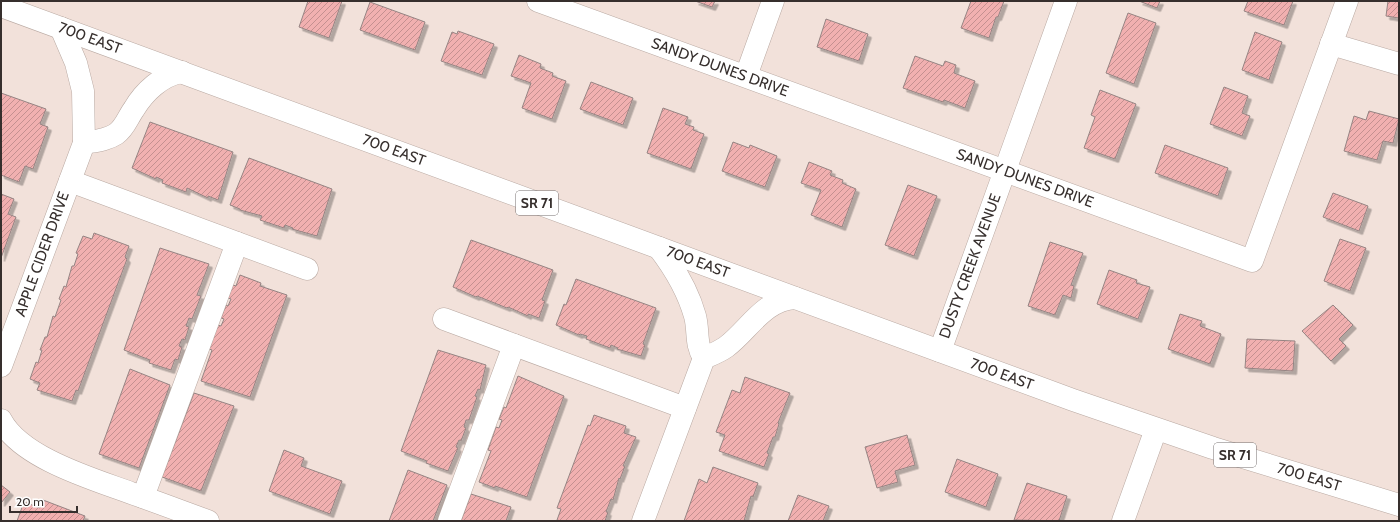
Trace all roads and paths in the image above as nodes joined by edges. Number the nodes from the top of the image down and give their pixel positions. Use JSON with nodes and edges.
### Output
{"nodes":[{"id":1,"x":538,"y":1,"type":"edge"},
{"id":2,"x":773,"y":1,"type":"edge"},
{"id":3,"x":1066,"y":1,"type":"edge"},
{"id":4,"x":1347,"y":1,"type":"edge"},
{"id":5,"x":1,"y":6,"type":"edge"},
{"id":6,"x":61,"y":28,"type":"junction"},
{"id":7,"x":1331,"y":44,"type":"junction"},
{"id":8,"x":1399,"y":64,"type":"edge"},
{"id":9,"x":182,"y":72,"type":"junction"},
{"id":10,"x":746,"y":76,"type":"junction"},
{"id":11,"x":84,"y":142,"type":"junction"},
{"id":12,"x":1004,"y":171,"type":"junction"},
{"id":13,"x":70,"y":181,"type":"junction"},
{"id":14,"x":237,"y":243,"type":"junction"},
{"id":15,"x":659,"y":248,"type":"junction"},
{"id":16,"x":308,"y":269,"type":"dead end"},
{"id":17,"x":795,"y":298,"type":"junction"},
{"id":18,"x":444,"y":319,"type":"dead end"},
{"id":19,"x":514,"y":345,"type":"junction"},
{"id":20,"x":940,"y":351,"type":"junction"},
{"id":21,"x":704,"y":358,"type":"junction"},
{"id":22,"x":1,"y":366,"type":"edge"},
{"id":23,"x":685,"y":408,"type":"junction"},
{"id":24,"x":1,"y":420,"type":"edge"},
{"id":25,"x":1156,"y":429,"type":"junction"},
{"id":26,"x":143,"y":497,"type":"junction"},
{"id":27,"x":1399,"y":505,"type":"edge"},
{"id":28,"x":208,"y":521,"type":"edge"},
{"id":29,"x":449,"y":521,"type":"edge"},
{"id":30,"x":643,"y":521,"type":"edge"},
{"id":31,"x":1123,"y":521,"type":"edge"}],
"edges":[{"from":1,"to":10,"type":"street","name":"SANDY DUNES DRIVE"},
{"from":2,"to":10,"type":"street"},
{"from":3,"to":12,"type":"street","name":"DUSTY CREEK AVENUE"},
{"from":4,"to":7,"type":"street","name":"SANDY DUNES DRIVE"},
{"from":5,"to":6,"type":"street","name":"700 EAST","number":"SR 71"},
{"from":6,"to":9,"type":"street","name":"700 EAST","number":"SR 71"},
{"from":6,"to":11,"type":"street","name":"APPLE CIDER DRIVE"},
{"from":7,"to":8,"type":"street"},
{"from":7,"to":12,"type":"street","name":"SANDY DUNES DRIVE"},
{"from":9,"to":11,"type":"street"},
{"from":9,"to":15,"type":"street","name":"700 EAST","number":"SR 71"},
{"from":10,"to":12,"type":"street","name":"SANDY DUNES DRIVE"},
{"from":11,"to":13,"type":"street","name":"APPLE CIDER DRIVE"},
{"from":12,"to":20,"type":"street","name":"DUSTY CREEK AVENUE"},
{"from":13,"to":14,"type":"street"},
{"from":13,"to":22,"type":"street","name":"APPLE CIDER DRIVE"},
{"from":14,"to":16,"type":"street"},
{"from":14,"to":26,"type":"street"},
{"from":15,"to":17,"type":"street","name":"700 EAST","number":"SR 71"},
{"from":15,"to":21,"type":"street"},
{"from":17,"to":20,"type":"street","name":"700 EAST","number":"SR 71"},
{"from":17,"to":21,"type":"street"},
{"from":18,"to":19,"type":"street"},
{"from":19,"to":23,"type":"street"},
{"from":19,"to":29,"type":"street"},
{"from":20,"to":25,"type":"street","name":"700 EAST","number":"SR 71"},
{"from":21,"to":23,"type":"street"},
{"from":23,"to":30,"type":"street"},
{"from":24,"to":26,"type":"street"},
{"from":25,"to":27,"type":"street","name":"700 EAST","number":"SR 71"},
{"from":25,"to":31,"type":"street"},
{"from":26,"to":28,"type":"street"}]}
